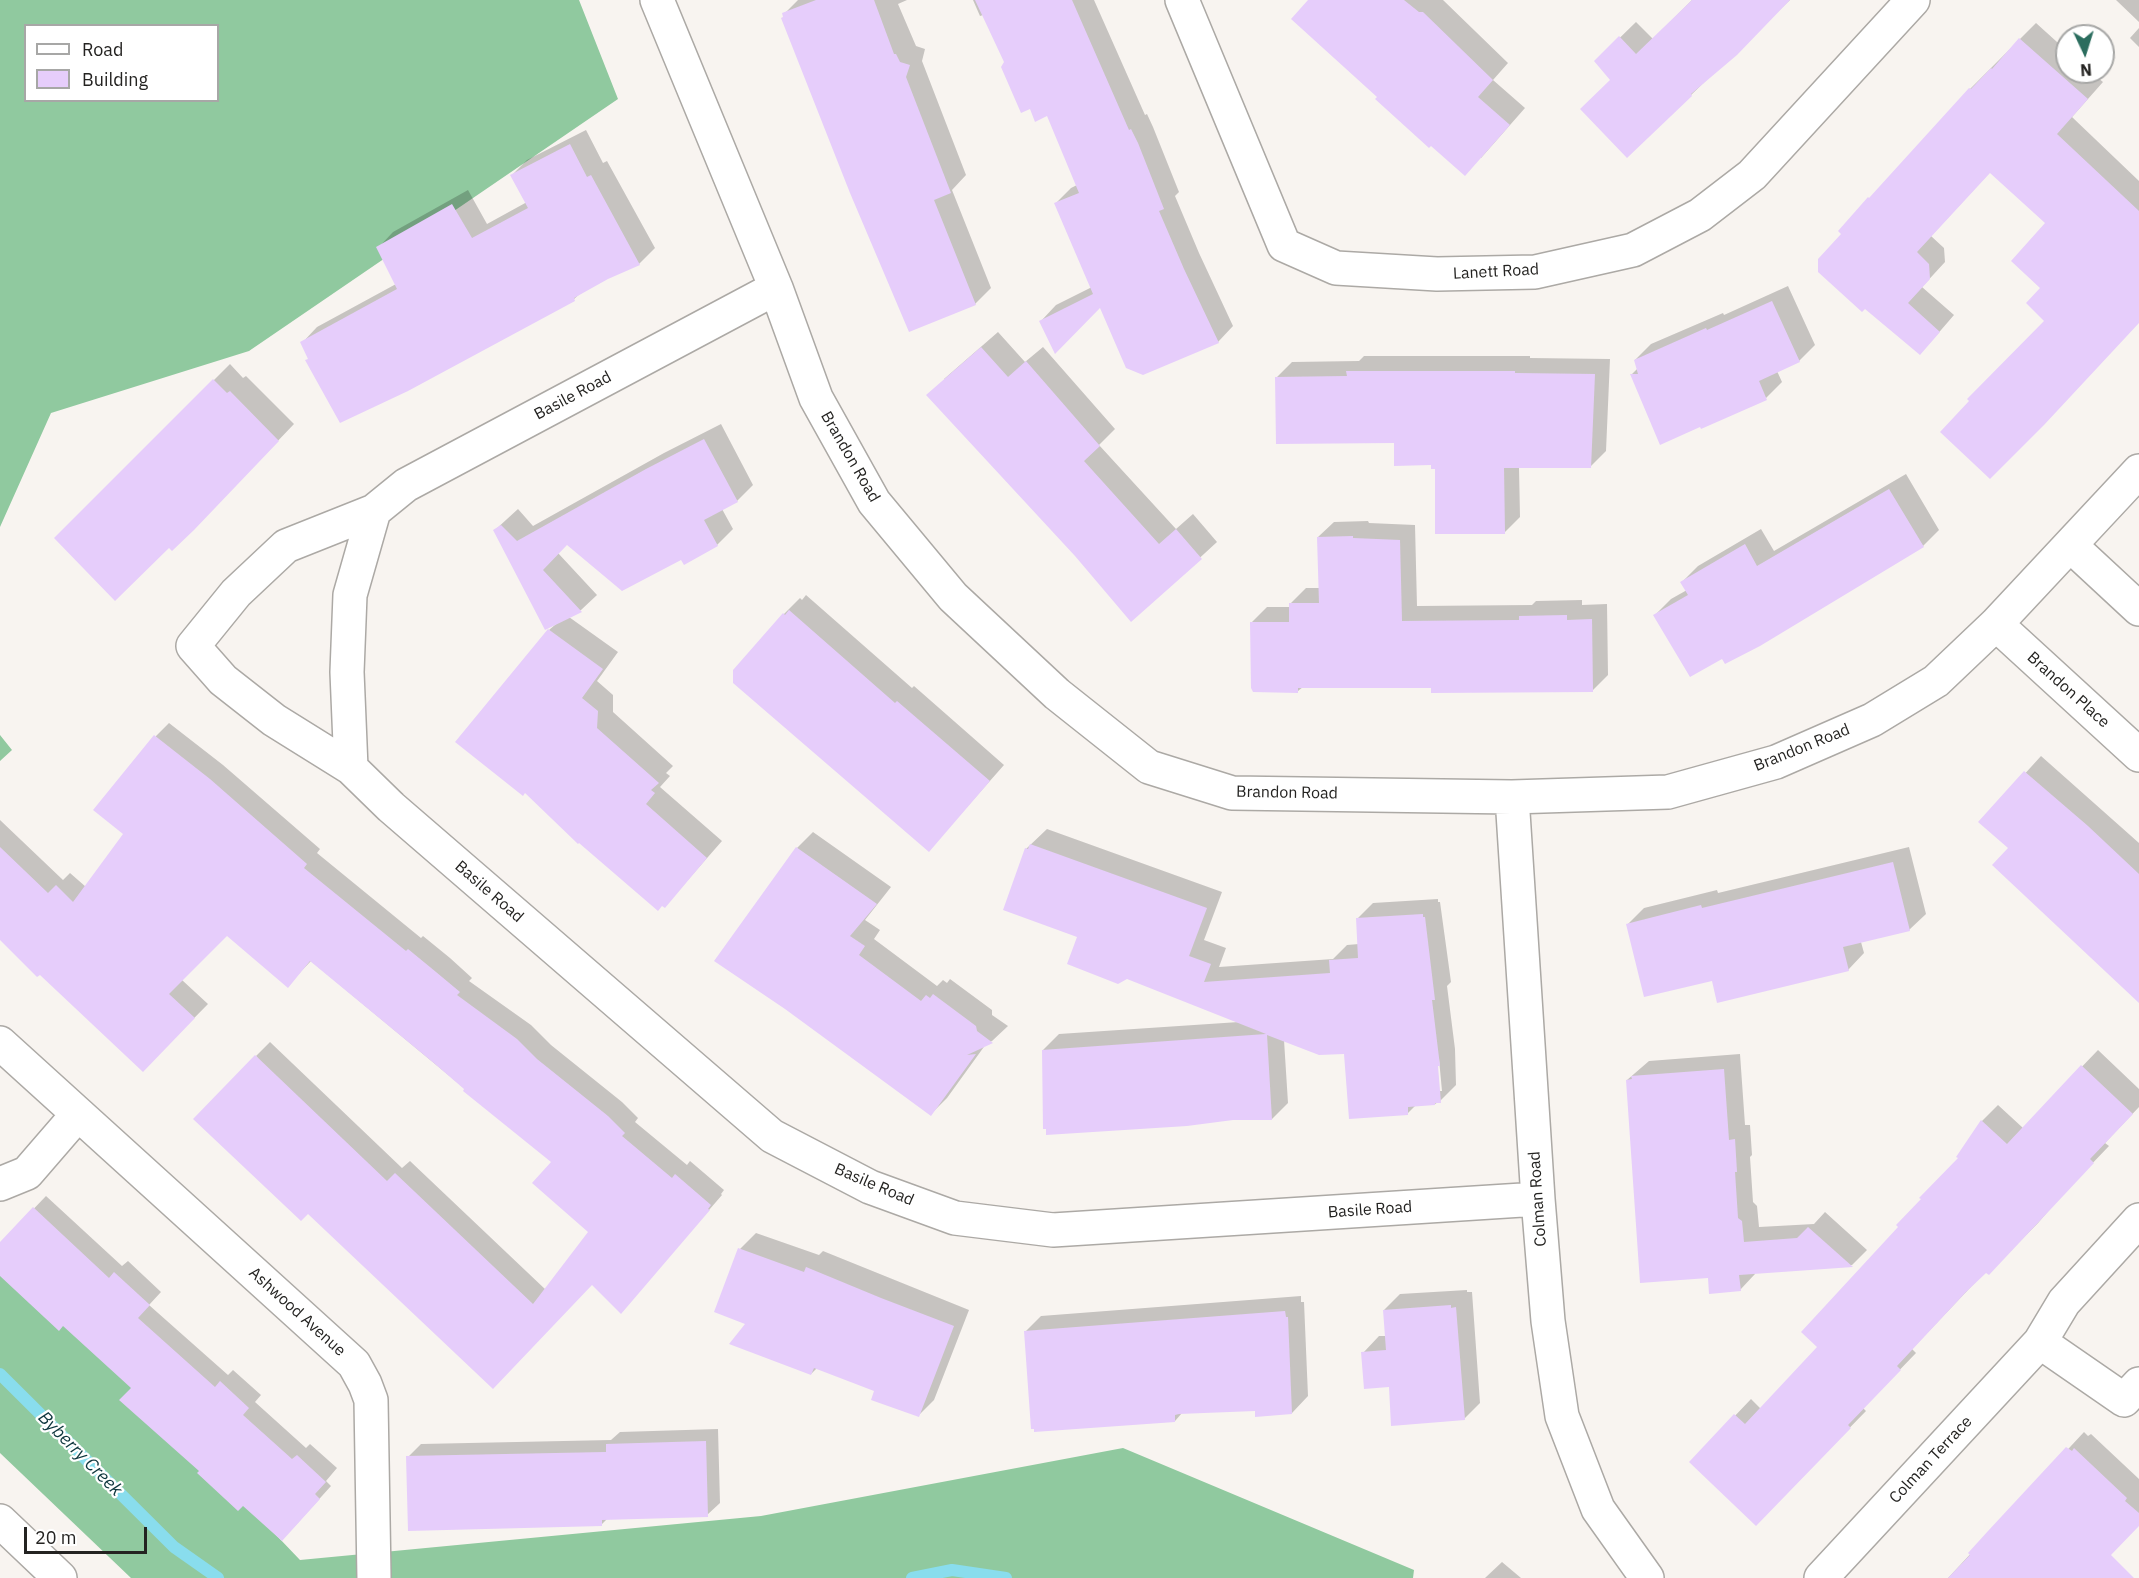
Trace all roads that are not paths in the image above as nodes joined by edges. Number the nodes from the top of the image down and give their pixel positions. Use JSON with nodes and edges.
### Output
{"nodes":[{"id":1,"x":657,"y":0,"type":"edge"},
{"id":2,"x":1182,"y":0,"type":"edge"},
{"id":3,"x":1913,"y":0,"type":"edge"},
{"id":4,"x":776,"y":288,"type":"junction"},
{"id":5,"x":2139,"y":471,"type":"edge"},
{"id":6,"x":374,"y":511,"type":"junction"},
{"id":7,"x":2070,"y":545,"type":"junction"},
{"id":8,"x":2139,"y":609,"type":"edge"},
{"id":9,"x":1996,"y":624,"type":"junction"},
{"id":10,"x":2139,"y":755,"type":"edge"},
{"id":11,"x":351,"y":768,"type":"junction"},
{"id":12,"x":1512,"y":797,"type":"junction"},
{"id":13,"x":0,"y":1042,"type":"edge"},
{"id":14,"x":78,"y":1114,"type":"junction"},
{"id":15,"x":0,"y":1184,"type":"edge"},
{"id":16,"x":1538,"y":1199,"type":"junction"},
{"id":17,"x":2139,"y":1220,"type":"edge"},
{"id":18,"x":2040,"y":1342,"type":"junction"},
{"id":19,"x":2139,"y":1384,"type":"edge"},
{"id":20,"x":0,"y":1521,"type":"edge"},
{"id":21,"x":60,"y":1578,"type":"edge"},
{"id":22,"x":374,"y":1578,"type":"edge"},
{"id":23,"x":1647,"y":1578,"type":"edge"},
{"id":24,"x":1821,"y":1578,"type":"edge"}],
"edges":[{"from":1,"to":4,"type":"street","name":"Brandon Road"},
{"from":2,"to":3,"type":"street","name":"Lanett Road"},
{"from":4,"to":6,"type":"street","name":"Basile Road"},
{"from":4,"to":12,"type":"street","name":"Brandon Road"},
{"from":5,"to":7,"type":"street","name":"Brandon Road"},
{"from":6,"to":11,"type":"street"},
{"from":6,"to":11,"type":"street","name":"Basile Road"},
{"from":7,"to":8,"type":"street"},
{"from":7,"to":9,"type":"street","name":"Brandon Road"},
{"from":9,"to":10,"type":"street","name":"Brandon Place"},
{"from":9,"to":12,"type":"street","name":"Brandon Road"},
{"from":11,"to":16,"type":"street","name":"Basile Road"},
{"from":12,"to":16,"type":"street","name":"Colman Road"},
{"from":13,"to":14,"type":"street","name":"Ashwood Avenue"},
{"from":14,"to":15,"type":"street"},
{"from":14,"to":22,"type":"street","name":"Ashwood Avenue"},
{"from":16,"to":23,"type":"street","name":"Colman Road"},
{"from":17,"to":18,"type":"street","name":"Colman Terrace"},
{"from":18,"to":19,"type":"street"},
{"from":18,"to":24,"type":"street","name":"Colman Terrace"},
{"from":20,"to":21,"type":"street"}]}
